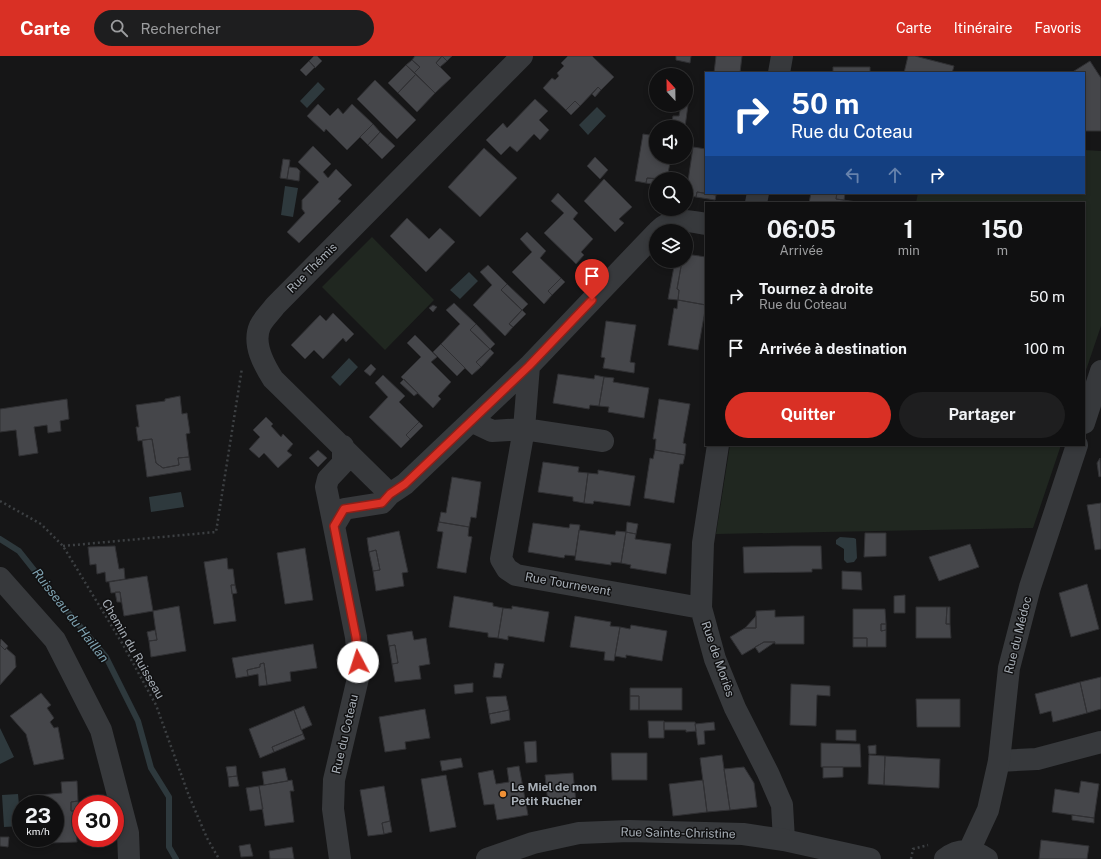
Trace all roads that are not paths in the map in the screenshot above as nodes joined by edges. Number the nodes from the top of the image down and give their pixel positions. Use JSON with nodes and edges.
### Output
{"nodes":[{"id":1,"x":522,"y":56,"type":"edge"},
{"id":2,"x":782,"y":56,"type":"edge"},
{"id":3,"x":779,"y":72,"type":"edge"},
{"id":4,"x":668,"y":224,"type":"edge"},
{"id":5,"x":705,"y":224,"type":"edge"},
{"id":6,"x":649,"y":241,"type":"edge"},
{"id":7,"x":529,"y":366,"type":"junction"},
{"id":8,"x":1101,"y":372,"type":"edge"},
{"id":9,"x":471,"y":420,"type":"junction"},
{"id":10,"x":1085,"y":420,"type":"edge"},
{"id":11,"x":524,"y":429,"type":"junction"},
{"id":12,"x":603,"y":441,"type":"dead end"},
{"id":13,"x":343,"y":446,"type":"junction"},
{"id":14,"x":718,"y":446,"type":"edge"},
{"id":15,"x":1077,"y":446,"type":"edge"},
{"id":16,"x":390,"y":494,"type":"junction"},
{"id":17,"x":334,"y":526,"type":"junction"},
{"id":18,"x":0,"y":578,"type":"edge"},
{"id":19,"x":701,"y":608,"type":"junction"},
{"id":20,"x":1101,"y":742,"type":"edge"},
{"id":21,"x":999,"y":761,"type":"junction"},
{"id":22,"x":784,"y":840,"type":"junction"},
{"id":23,"x":978,"y":855,"type":"edge"},
{"id":24,"x":129,"y":859,"type":"edge"},
{"id":25,"x":340,"y":859,"type":"edge"},
{"id":26,"x":487,"y":859,"type":"edge"},
{"id":27,"x":870,"y":859,"type":"edge"},
{"id":28,"x":946,"y":859,"type":"edge"}],
"edges":[{"from":1,"to":13,"type":"street","name":"Rue Thémis"},
{"from":2,"to":3,"type":"street"},
{"from":4,"to":5,"type":"street"},
{"from":6,"to":7,"type":"street"},
{"from":7,"to":9,"type":"street"},
{"from":7,"to":11,"type":"street","name":"Rue Tournevent"},
{"from":8,"to":10,"type":"street"},
{"from":9,"to":11,"type":"street"},
{"from":9,"to":16,"type":"street"},
{"from":11,"to":12,"type":"street"},
{"from":11,"to":19,"type":"street","name":"Rue Tournevent"},
{"from":13,"to":16,"type":"street","name":"Rue Thémis"},
{"from":13,"to":17,"type":"street","name":"Rue du Coteau"},
{"from":14,"to":19,"type":"street","name":"Rue de Moriès"},
{"from":15,"to":21,"type":"street","name":"Rue du Médoc"},
{"from":16,"to":17,"type":"street"},
{"from":17,"to":25,"type":"street","name":"Rue du Coteau"},
{"from":18,"to":24,"type":"street"},
{"from":19,"to":22,"type":"street","name":"Rue de Moriès"},
{"from":20,"to":21,"type":"street"},
{"from":21,"to":23,"type":"street","name":"Rue du Médoc"},
{"from":22,"to":26,"type":"street","name":"Rue Sainte-Christine"},
{"from":22,"to":27,"type":"street","name":"Rue Sainte-Christine"},
{"from":23,"to":28,"type":"street"}]}
